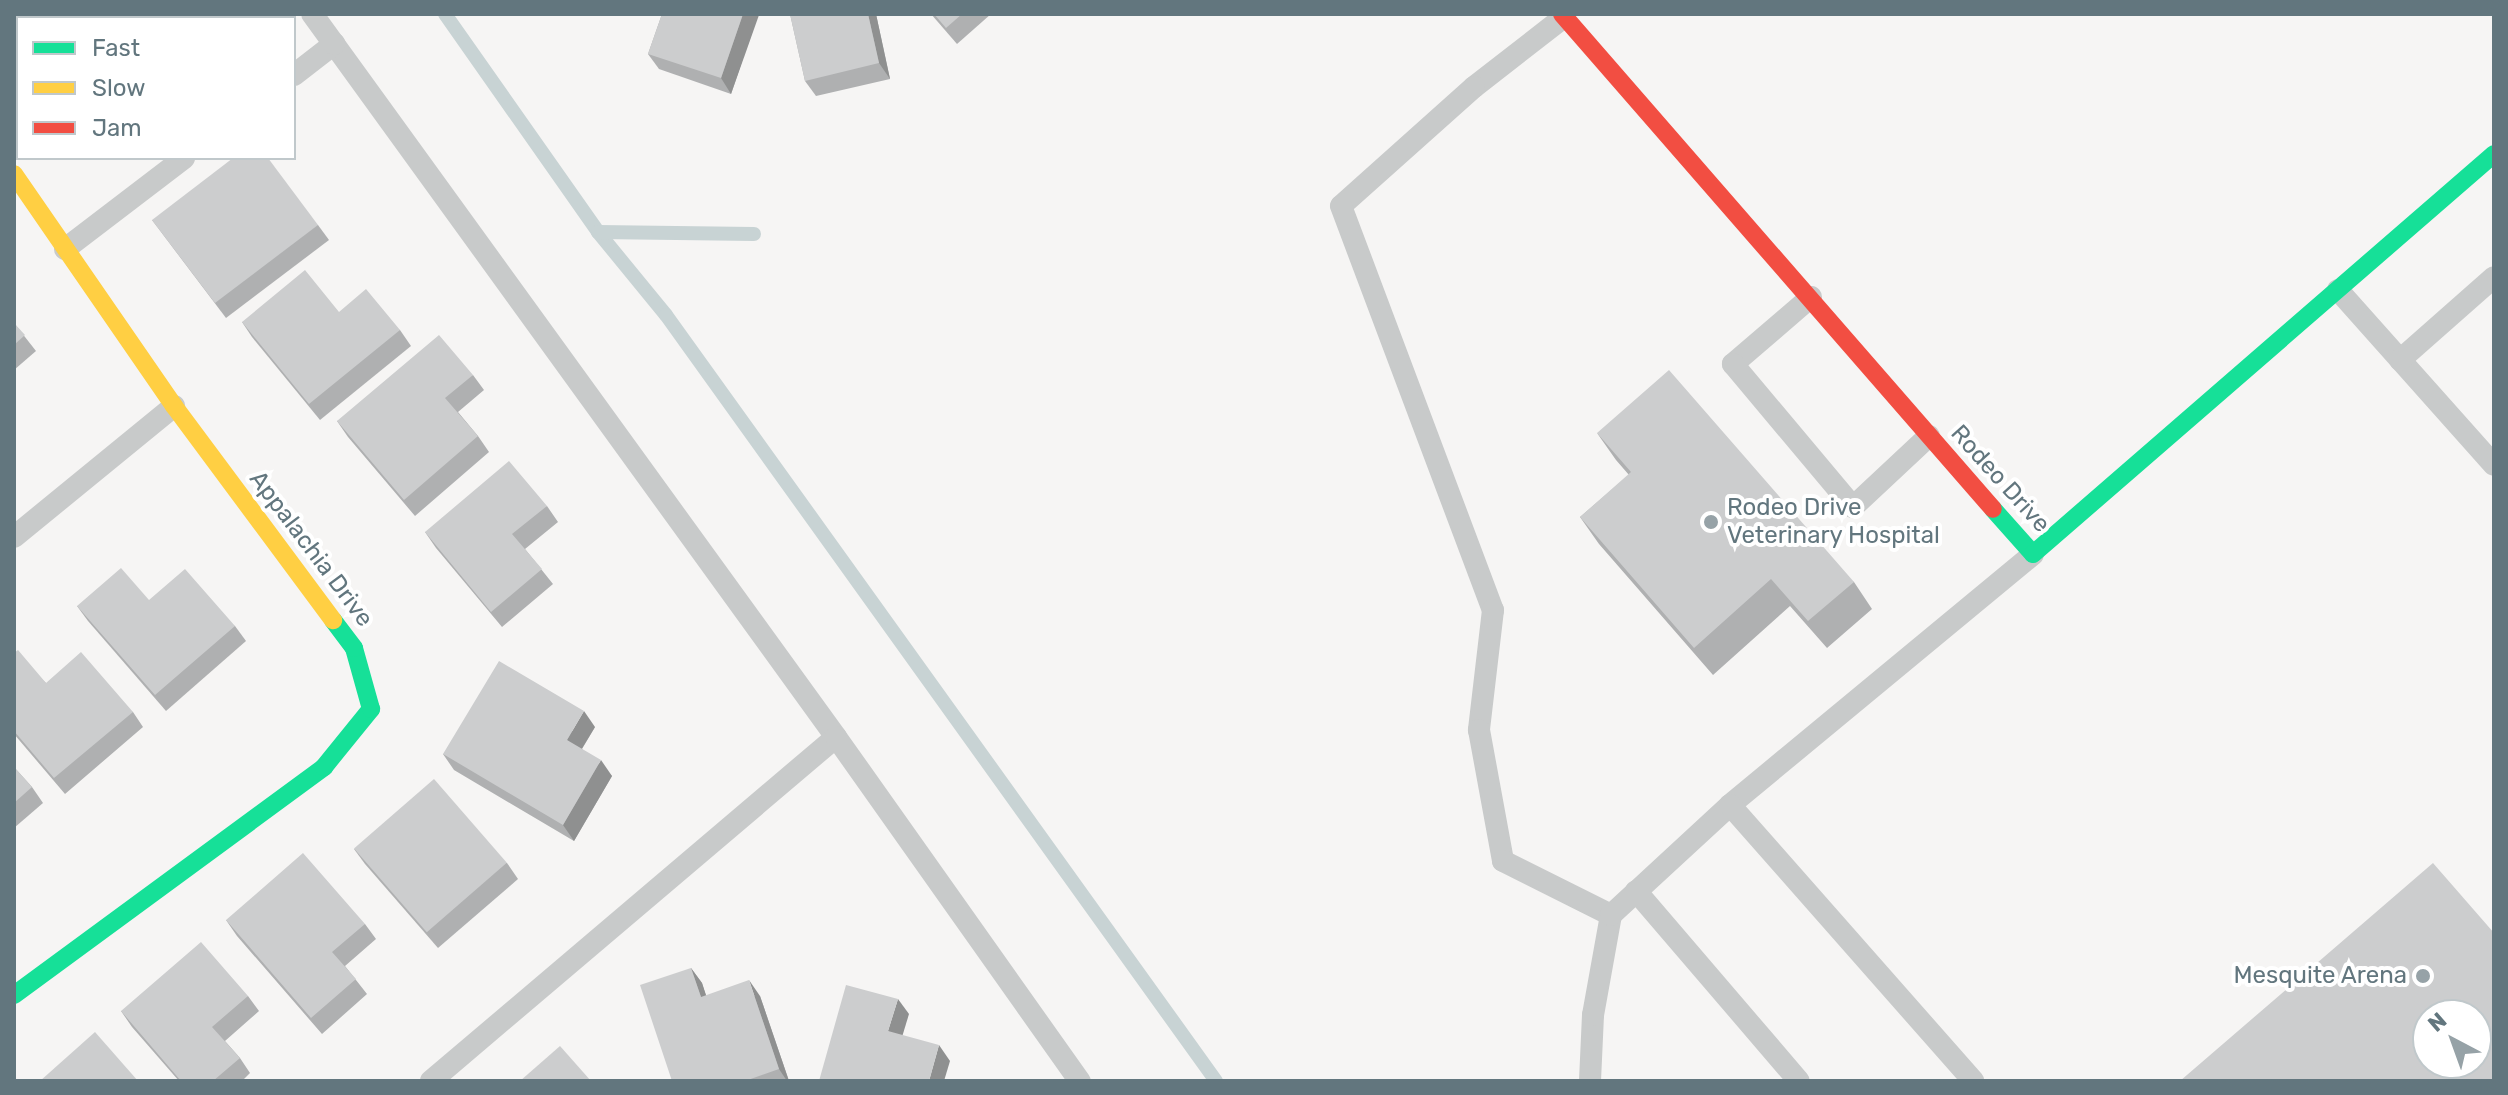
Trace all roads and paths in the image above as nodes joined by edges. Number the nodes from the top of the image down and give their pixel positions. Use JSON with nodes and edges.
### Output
{"nodes":[{"id":1,"x":312,"y":14,"type":"edge"},
{"id":2,"x":1563,"y":16,"type":"edge"},
{"id":3,"x":334,"y":44,"type":"junction"},
{"id":4,"x":296,"y":73,"type":"edge"},
{"id":5,"x":2494,"y":154,"type":"edge"},
{"id":6,"x":181,"y":160,"type":"edge"},
{"id":7,"x":14,"y":174,"type":"edge"},
{"id":8,"x":65,"y":249,"type":"junction"},
{"id":9,"x":2494,"y":277,"type":"edge"},
{"id":10,"x":2338,"y":290,"type":"junction"},
{"id":11,"x":1811,"y":297,"type":"junction"},
{"id":12,"x":2400,"y":360,"type":"junction"},
{"id":13,"x":174,"y":406,"type":"junction"},
{"id":14,"x":1929,"y":436,"type":"junction"},
{"id":15,"x":2494,"y":465,"type":"edge"},
{"id":16,"x":14,"y":537,"type":"edge"},
{"id":17,"x":2033,"y":554,"type":"junction"},
{"id":18,"x":836,"y":737,"type":"junction"},
{"id":19,"x":1730,"y":805,"type":"junction"},
{"id":20,"x":1636,"y":891,"type":"junction"},
{"id":21,"x":1611,"y":915,"type":"junction"},
{"id":22,"x":14,"y":995,"type":"edge"},
{"id":23,"x":1596,"y":1075,"type":"edge"},
{"id":24,"x":431,"y":1081,"type":"edge"},
{"id":25,"x":1080,"y":1081,"type":"edge"},
{"id":26,"x":1799,"y":1081,"type":"edge"},
{"id":27,"x":1973,"y":1081,"type":"edge"}],
"edges":[{"from":1,"to":3,"type":"lane"},
{"from":2,"to":11,"type":"street","name":"Rodeo Drive"},
{"from":2,"to":21,"type":"lane"},
{"from":3,"to":4,"type":"lane"},
{"from":3,"to":18,"type":"lane"},
{"from":5,"to":10,"type":"street","name":"Rodeo Drive"},
{"from":6,"to":8,"type":"lane"},
{"from":7,"to":8,"type":"street","name":"Appalachia Drive"},
{"from":8,"to":13,"type":"street","name":"Appalachia Drive"},
{"from":9,"to":12,"type":"lane"},
{"from":10,"to":12,"type":"lane"},
{"from":10,"to":17,"type":"street","name":"Rodeo Drive"},
{"from":11,"to":14,"type":"street","name":"Rodeo Drive"},
{"from":11,"to":14,"type":"lane"},
{"from":12,"to":15,"type":"lane"},
{"from":13,"to":16,"type":"lane"},
{"from":13,"to":22,"type":"street","name":"Appalachia Drive"},
{"from":14,"to":17,"type":"street","name":"Rodeo Drive"},
{"from":17,"to":19,"type":"lane"},
{"from":18,"to":24,"type":"lane"},
{"from":18,"to":25,"type":"lane"},
{"from":19,"to":20,"type":"lane"},
{"from":19,"to":27,"type":"lane"},
{"from":20,"to":21,"type":"lane"},
{"from":20,"to":26,"type":"lane"},
{"from":21,"to":23,"type":"lane"}]}
